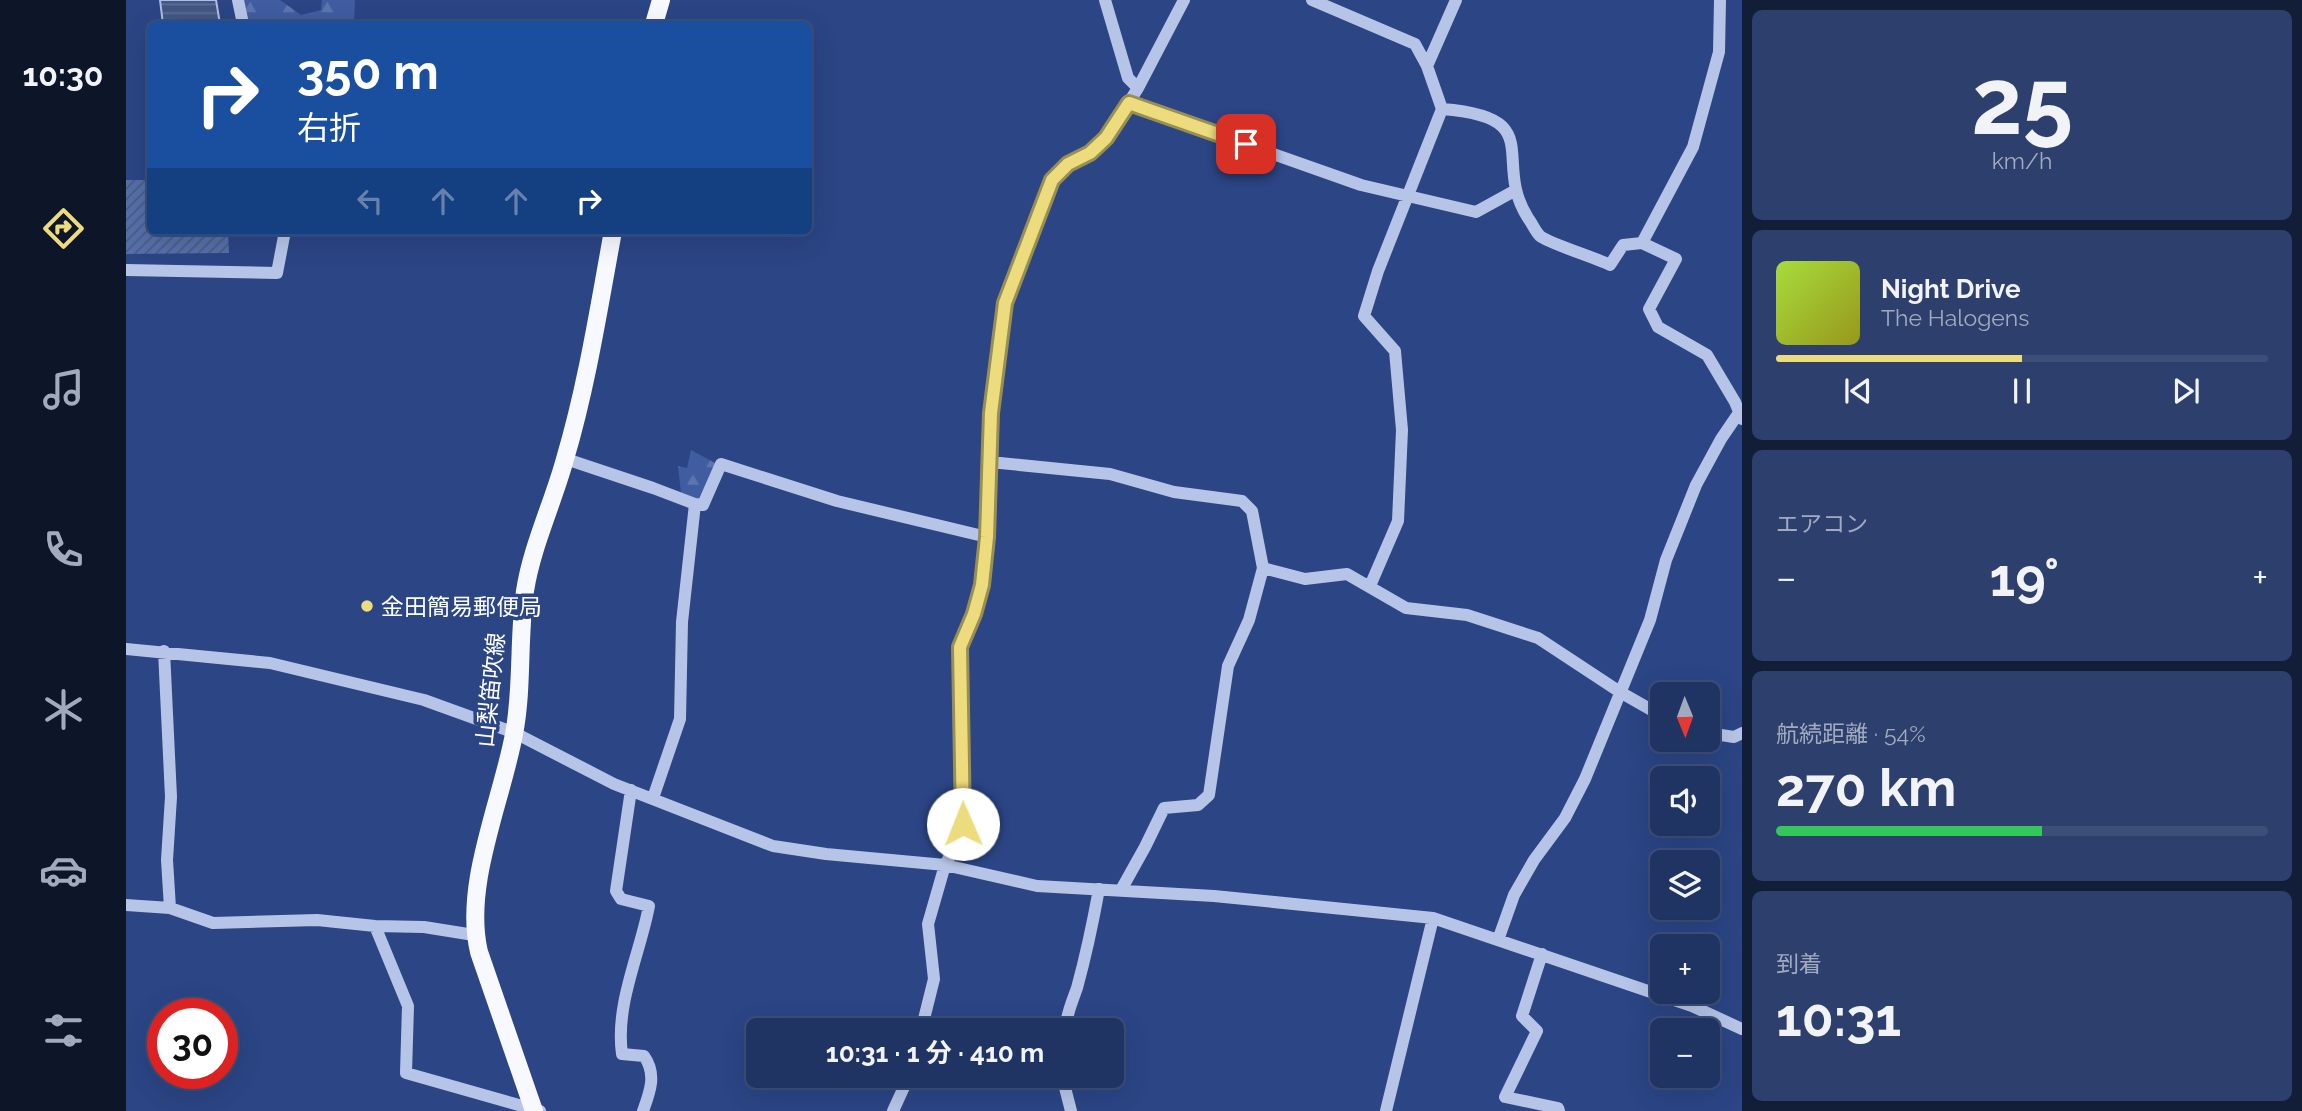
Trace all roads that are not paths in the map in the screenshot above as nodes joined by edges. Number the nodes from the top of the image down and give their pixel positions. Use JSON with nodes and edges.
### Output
{"nodes":[{"id":1,"x":238,"y":0,"type":"edge"},
{"id":2,"x":661,"y":0,"type":"edge"},
{"id":3,"x":1105,"y":0,"type":"edge"},
{"id":4,"x":1184,"y":0,"type":"edge"},
{"id":5,"x":1312,"y":0,"type":"edge"},
{"id":6,"x":1456,"y":0,"type":"edge"},
{"id":7,"x":1720,"y":0,"type":"edge"},
{"id":8,"x":242,"y":21,"type":"edge"},
{"id":9,"x":655,"y":21,"type":"edge"},
{"id":10,"x":1427,"y":66,"type":"junction"},
{"id":11,"x":1138,"y":88,"type":"junction"},
{"id":12,"x":1129,"y":103,"type":"junction"},
{"id":13,"x":1442,"y":109,"type":"junction"},
{"id":14,"x":1516,"y":190,"type":"junction"},
{"id":15,"x":1409,"y":195,"type":"junction"},
{"id":16,"x":284,"y":235,"type":"edge"},
{"id":17,"x":612,"y":235,"type":"edge"},
{"id":18,"x":1642,"y":243,"type":"junction"},
{"id":19,"x":126,"y":270,"type":"edge"},
{"id":20,"x":1740,"y":416,"type":"edge"},
{"id":21,"x":566,"y":459,"type":"junction"},
{"id":22,"x":990,"y":462,"type":"junction"},
{"id":23,"x":695,"y":504,"type":"junction"},
{"id":24,"x":987,"y":537,"type":"junction"},
{"id":25,"x":1262,"y":568,"type":"junction"},
{"id":26,"x":1370,"y":586,"type":"junction"},
{"id":27,"x":126,"y":649,"type":"edge"},
{"id":28,"x":164,"y":651,"type":"junction"},
{"id":29,"x":1620,"y":692,"type":"junction"},
{"id":30,"x":1650,"y":709,"type":"edge"},
{"id":31,"x":514,"y":733,"type":"junction"},
{"id":32,"x":1742,"y":733,"type":"edge"},
{"id":33,"x":1720,"y":735,"type":"edge"},
{"id":34,"x":631,"y":790,"type":"junction"},
{"id":35,"x":653,"y":798,"type":"junction"},
{"id":36,"x":945,"y":865,"type":"junction"},
{"id":37,"x":1099,"y":889,"type":"junction"},
{"id":38,"x":1121,"y":890,"type":"junction"},
{"id":39,"x":126,"y":905,"type":"edge"},
{"id":40,"x":170,"y":908,"type":"junction"},
{"id":41,"x":1433,"y":918,"type":"junction"},
{"id":42,"x":374,"y":926,"type":"junction"},
{"id":43,"x":474,"y":935,"type":"junction"},
{"id":44,"x":1498,"y":940,"type":"junction"},
{"id":45,"x":1542,"y":954,"type":"junction"},
{"id":46,"x":924,"y":1018,"type":"edge"},
{"id":47,"x":1066,"y":1018,"type":"edge"},
{"id":48,"x":1742,"y":1029,"type":"edge"},
{"id":49,"x":904,"y":1088,"type":"edge"},
{"id":50,"x":1065,"y":1088,"type":"edge"},
{"id":51,"x":536,"y":1111,"type":"edge"},
{"id":52,"x":643,"y":1111,"type":"edge"},
{"id":53,"x":893,"y":1111,"type":"edge"},
{"id":54,"x":1071,"y":1111,"type":"edge"},
{"id":55,"x":1386,"y":1111,"type":"edge"},
{"id":56,"x":1559,"y":1111,"type":"edge"}],
"edges":[{"from":1,"to":8,"type":"street"},
{"from":2,"to":9,"type":"main road"},
{"from":3,"to":11,"type":"street"},
{"from":4,"to":11,"type":"street"},
{"from":5,"to":10,"type":"street"},
{"from":6,"to":10,"type":"street"},
{"from":7,"to":18,"type":"street"},
{"from":10,"to":13,"type":"street"},
{"from":11,"to":12,"type":"street"},
{"from":12,"to":15,"type":"street"},
{"from":12,"to":22,"type":"street"},
{"from":13,"to":14,"type":"street"},
{"from":13,"to":15,"type":"street"},
{"from":14,"to":15,"type":"street"},
{"from":14,"to":18,"type":"street"},
{"from":15,"to":26,"type":"street"},
{"from":16,"to":19,"type":"street"},
{"from":17,"to":21,"type":"main road","name":"山梨笛吹線"},
{"from":18,"to":20,"type":"street"},
{"from":20,"to":29,"type":"street"},
{"from":21,"to":23,"type":"street"},
{"from":21,"to":31,"type":"main road","name":"山梨笛吹線"},
{"from":22,"to":24,"type":"street"},
{"from":22,"to":25,"type":"street"},
{"from":23,"to":24,"type":"street"},
{"from":23,"to":35,"type":"street"},
{"from":24,"to":36,"type":"street"},
{"from":25,"to":26,"type":"street"},
{"from":25,"to":38,"type":"street"},
{"from":26,"to":29,"type":"street"},
{"from":27,"to":28,"type":"street"},
{"from":28,"to":31,"type":"street"},
{"from":28,"to":40,"type":"street"},
{"from":29,"to":30,"type":"street"},
{"from":29,"to":44,"type":"street"},
{"from":31,"to":34,"type":"street"},
{"from":31,"to":43,"type":"main road","name":"山梨笛吹線"},
{"from":32,"to":33,"type":"street"},
{"from":34,"to":35,"type":"street"},
{"from":34,"to":52,"type":"street"},
{"from":35,"to":36,"type":"street"},
{"from":36,"to":37,"type":"street"},
{"from":36,"to":46,"type":"street"},
{"from":37,"to":38,"type":"street"},
{"from":37,"to":47,"type":"street"},
{"from":38,"to":41,"type":"street"},
{"from":39,"to":40,"type":"street"},
{"from":40,"to":42,"type":"street"},
{"from":41,"to":44,"type":"street"},
{"from":41,"to":55,"type":"street"},
{"from":42,"to":43,"type":"street"},
{"from":42,"to":51,"type":"street"},
{"from":43,"to":51,"type":"main road","name":"山梨笛吹線"},
{"from":44,"to":45,"type":"street"},
{"from":45,"to":48,"type":"street"},
{"from":45,"to":56,"type":"street"},
{"from":49,"to":53,"type":"street"},
{"from":50,"to":54,"type":"street"}]}
